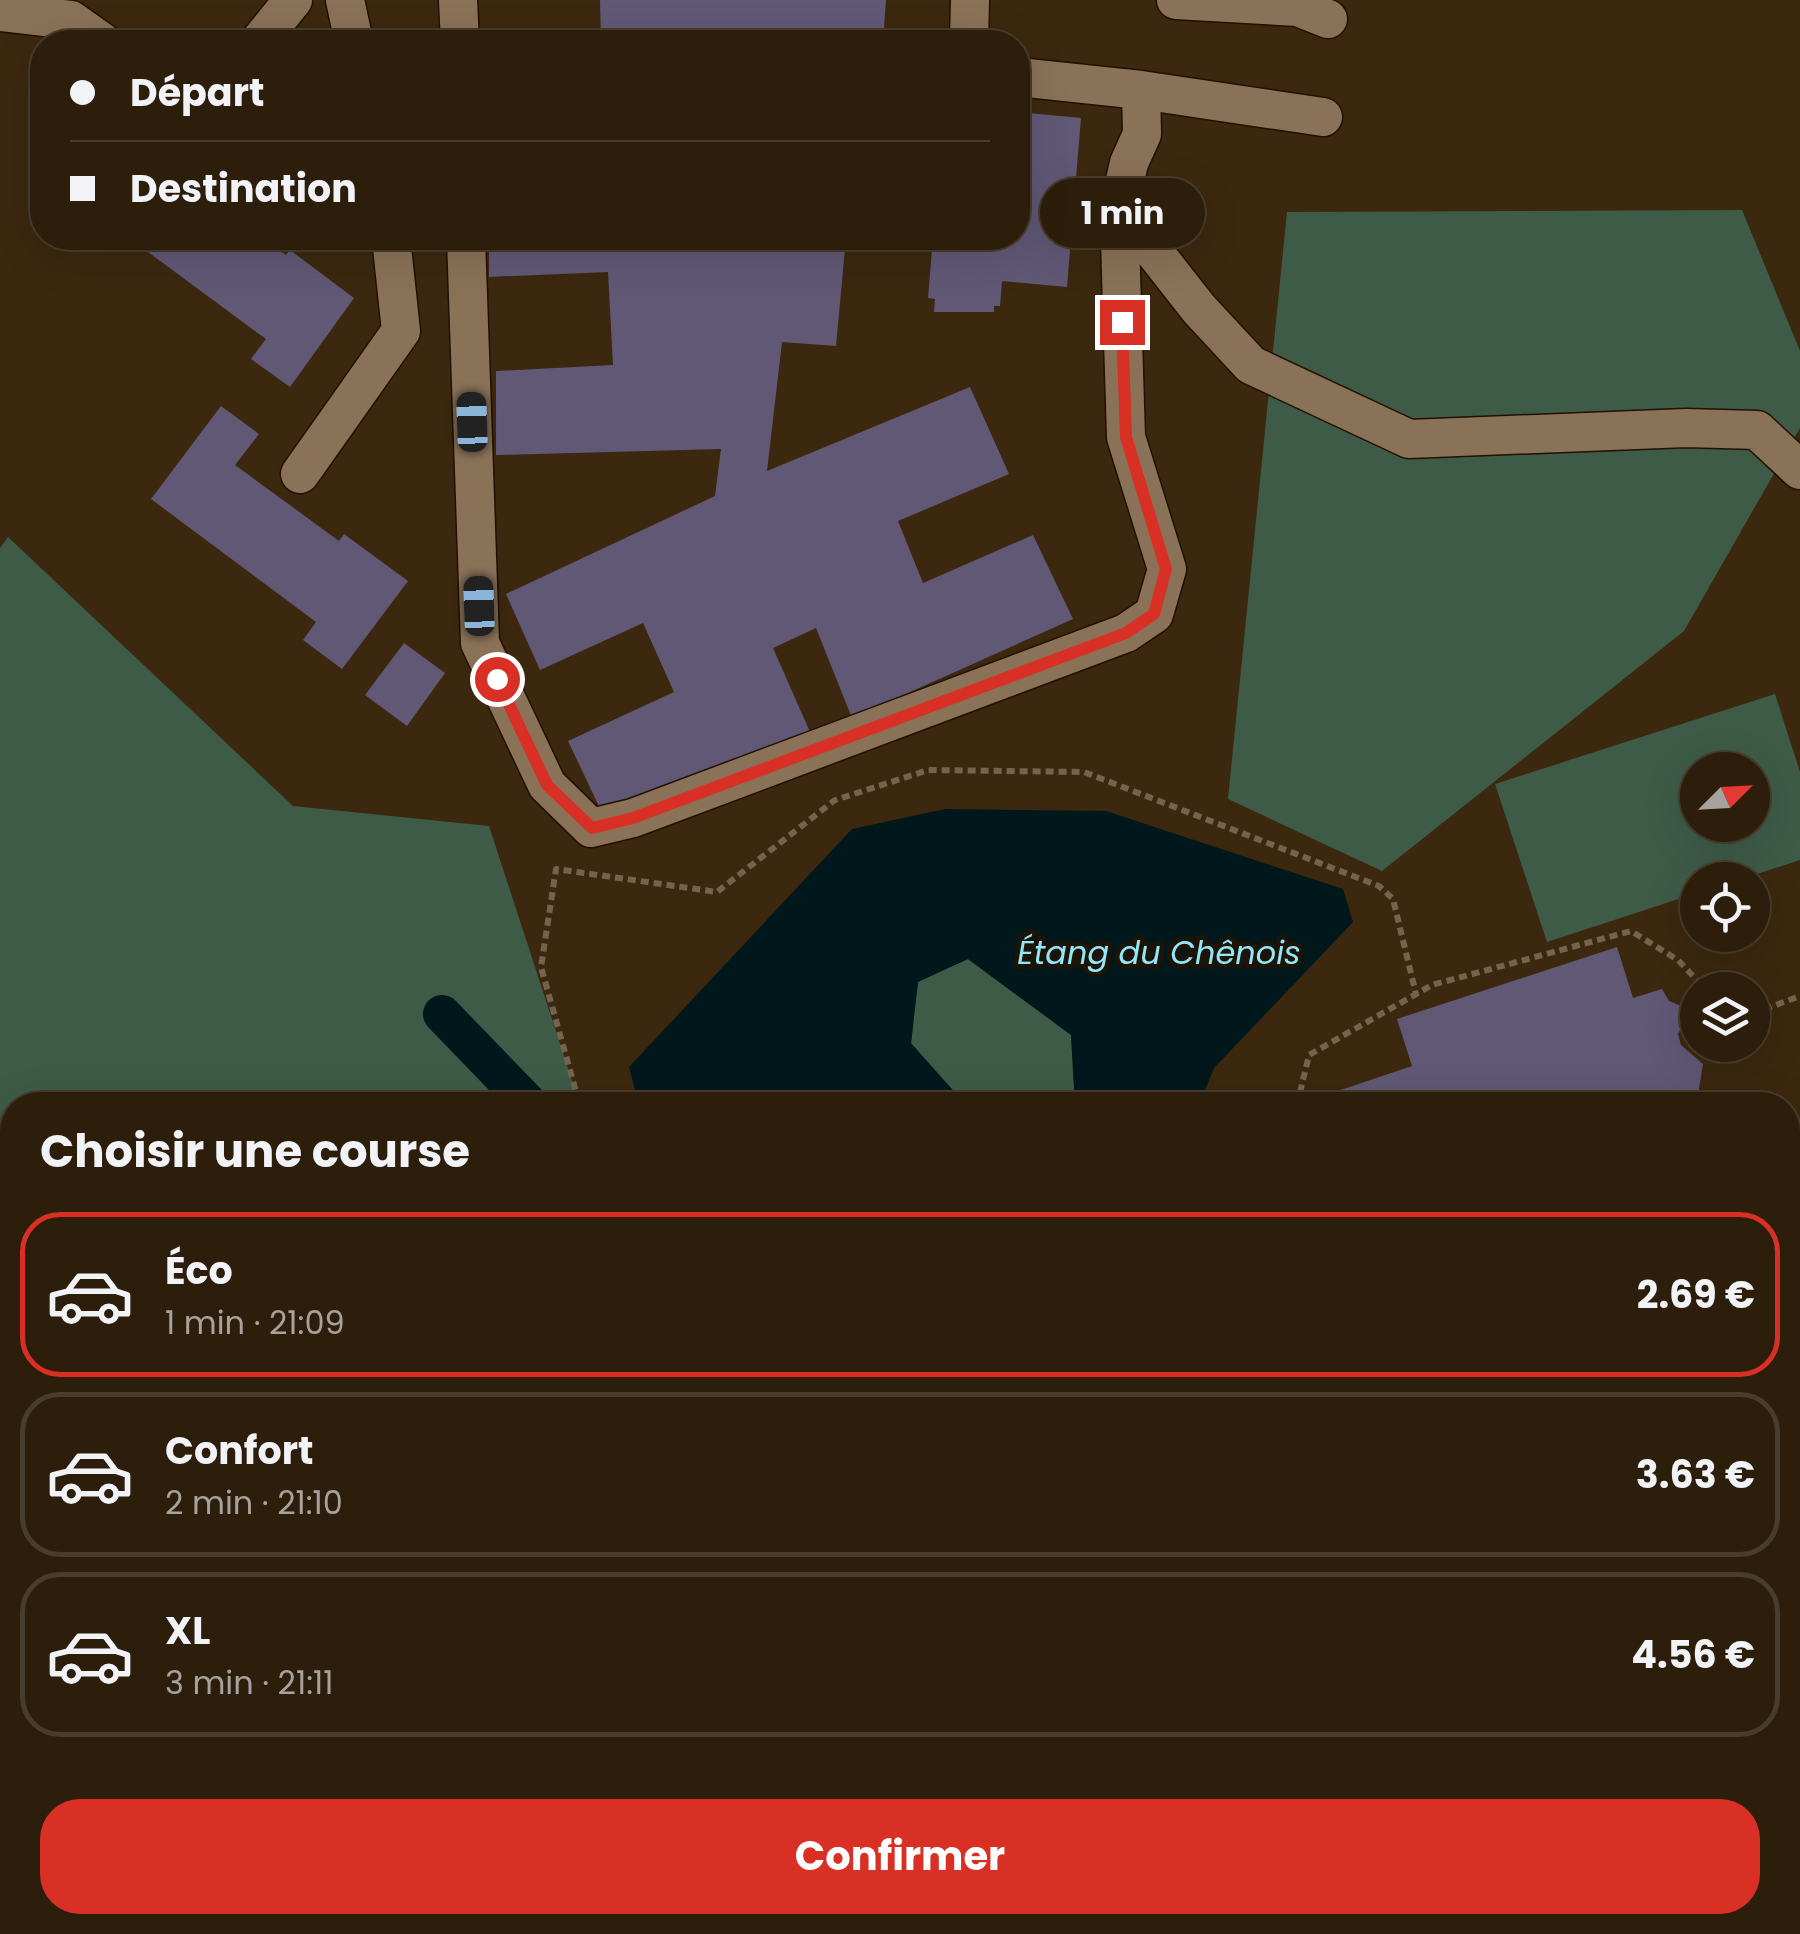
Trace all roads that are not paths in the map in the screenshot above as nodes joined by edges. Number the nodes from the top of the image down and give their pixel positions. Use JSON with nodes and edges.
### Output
{"nodes":[{"id":1,"x":293,"y":0,"type":"edge"},
{"id":2,"x":345,"y":0,"type":"edge"},
{"id":3,"x":458,"y":0,"type":"edge"},
{"id":4,"x":970,"y":0,"type":"edge"},
{"id":5,"x":1176,"y":0,"type":"edge"},
{"id":6,"x":1308,"y":8,"type":"edge"},
{"id":7,"x":0,"y":12,"type":"edge"},
{"id":8,"x":85,"y":30,"type":"edge"},
{"id":9,"x":269,"y":30,"type":"edge"},
{"id":10,"x":351,"y":30,"type":"edge"},
{"id":11,"x":459,"y":30,"type":"edge"},
{"id":12,"x":969,"y":30,"type":"edge"},
{"id":13,"x":1030,"y":78,"type":"edge"},
{"id":14,"x":1141,"y":90,"type":"junction"},
{"id":15,"x":1323,"y":117,"type":"dead end"},
{"id":16,"x":1118,"y":208,"type":"junction"},
{"id":17,"x":392,"y":250,"type":"edge"},
{"id":18,"x":466,"y":250,"type":"edge"},
{"id":19,"x":1800,"y":470,"type":"edge"},
{"id":20,"x":300,"y":474,"type":"dead end"}],
"edges":[{"from":1,"to":9,"type":"lane"},
{"from":2,"to":10,"type":"lane"},
{"from":3,"to":11,"type":"lane"},
{"from":4,"to":12,"type":"lane"},
{"from":5,"to":6,"type":"lane"},
{"from":7,"to":8,"type":"lane"},
{"from":13,"to":14,"type":"lane"},
{"from":14,"to":15,"type":"lane"},
{"from":14,"to":16,"type":"lane"},
{"from":16,"to":18,"type":"lane"},
{"from":16,"to":19,"type":"lane"},
{"from":17,"to":20,"type":"lane"}]}
